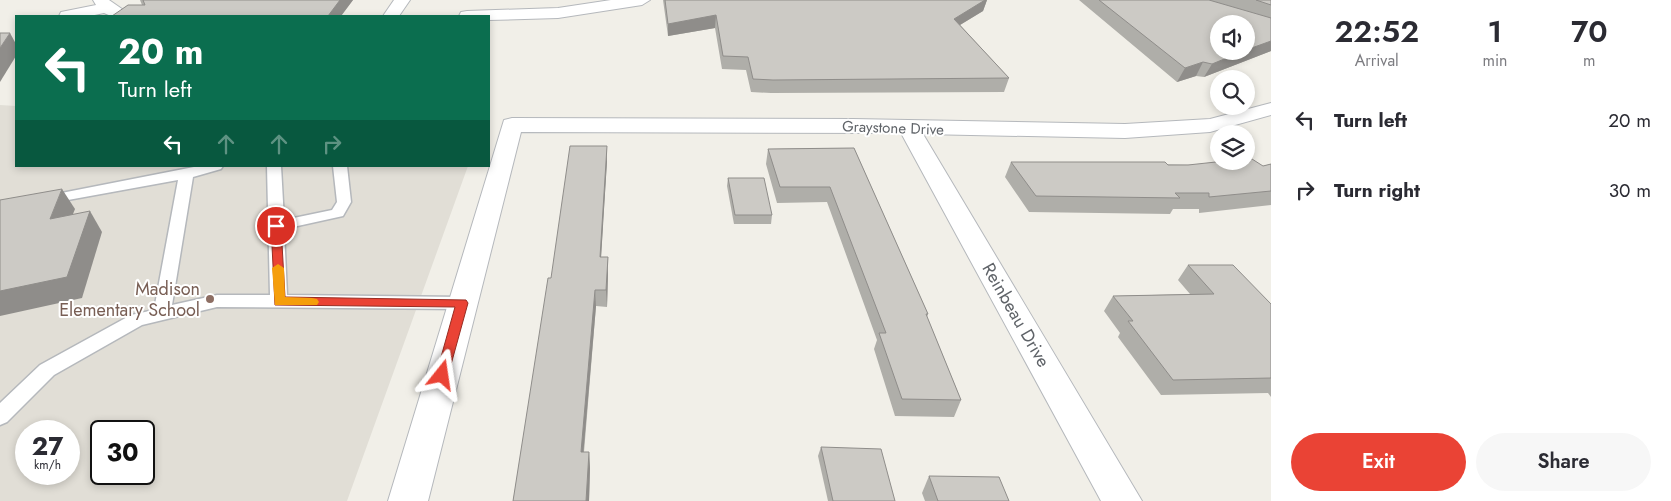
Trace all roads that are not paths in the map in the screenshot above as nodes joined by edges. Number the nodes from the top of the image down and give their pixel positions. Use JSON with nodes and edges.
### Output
{"nodes":[{"id":1,"x":402,"y":0,"type":"edge"},
{"id":2,"x":642,"y":0,"type":"edge"},
{"id":3,"x":103,"y":4,"type":"edge"},
{"id":4,"x":70,"y":15,"type":"edge"},
{"id":5,"x":134,"y":15,"type":"edge"},
{"id":6,"x":392,"y":15,"type":"edge"},
{"id":7,"x":490,"y":15,"type":"edge"},
{"id":8,"x":1271,"y":109,"type":"edge"},
{"id":9,"x":909,"y":128,"type":"junction"},
{"id":10,"x":212,"y":167,"type":"edge"},
{"id":11,"x":274,"y":167,"type":"edge"},
{"id":12,"x":340,"y":167,"type":"edge"},
{"id":13,"x":186,"y":174,"type":"junction"},
{"id":14,"x":40,"y":201,"type":"edge"},
{"id":15,"x":276,"y":226,"type":"junction"},
{"id":16,"x":279,"y":302,"type":"junction"},
{"id":17,"x":462,"y":303,"type":"junction"},
{"id":18,"x":162,"y":314,"type":"junction"},
{"id":19,"x":0,"y":416,"type":"edge"},
{"id":20,"x":408,"y":501,"type":"edge"},
{"id":21,"x":1122,"y":501,"type":"edge"}],
"edges":[{"from":1,"to":6,"type":"street"},
{"from":2,"to":7,"type":"street"},
{"from":3,"to":4,"type":"street"},
{"from":3,"to":5,"type":"street"},
{"from":8,"to":9,"type":"street","name":"Graystone Drive"},
{"from":9,"to":17,"type":"street","name":"Graystone Drive"},
{"from":9,"to":21,"type":"street","name":"Reinbeau Drive"},
{"from":10,"to":13,"type":"lane"},
{"from":11,"to":15,"type":"lane"},
{"from":12,"to":15,"type":"lane"},
{"from":13,"to":14,"type":"lane"},
{"from":13,"to":18,"type":"lane"},
{"from":15,"to":16,"type":"lane"},
{"from":16,"to":17,"type":"lane"},
{"from":16,"to":18,"type":"lane"},
{"from":17,"to":20,"type":"street"},
{"from":18,"to":19,"type":"lane"}]}
